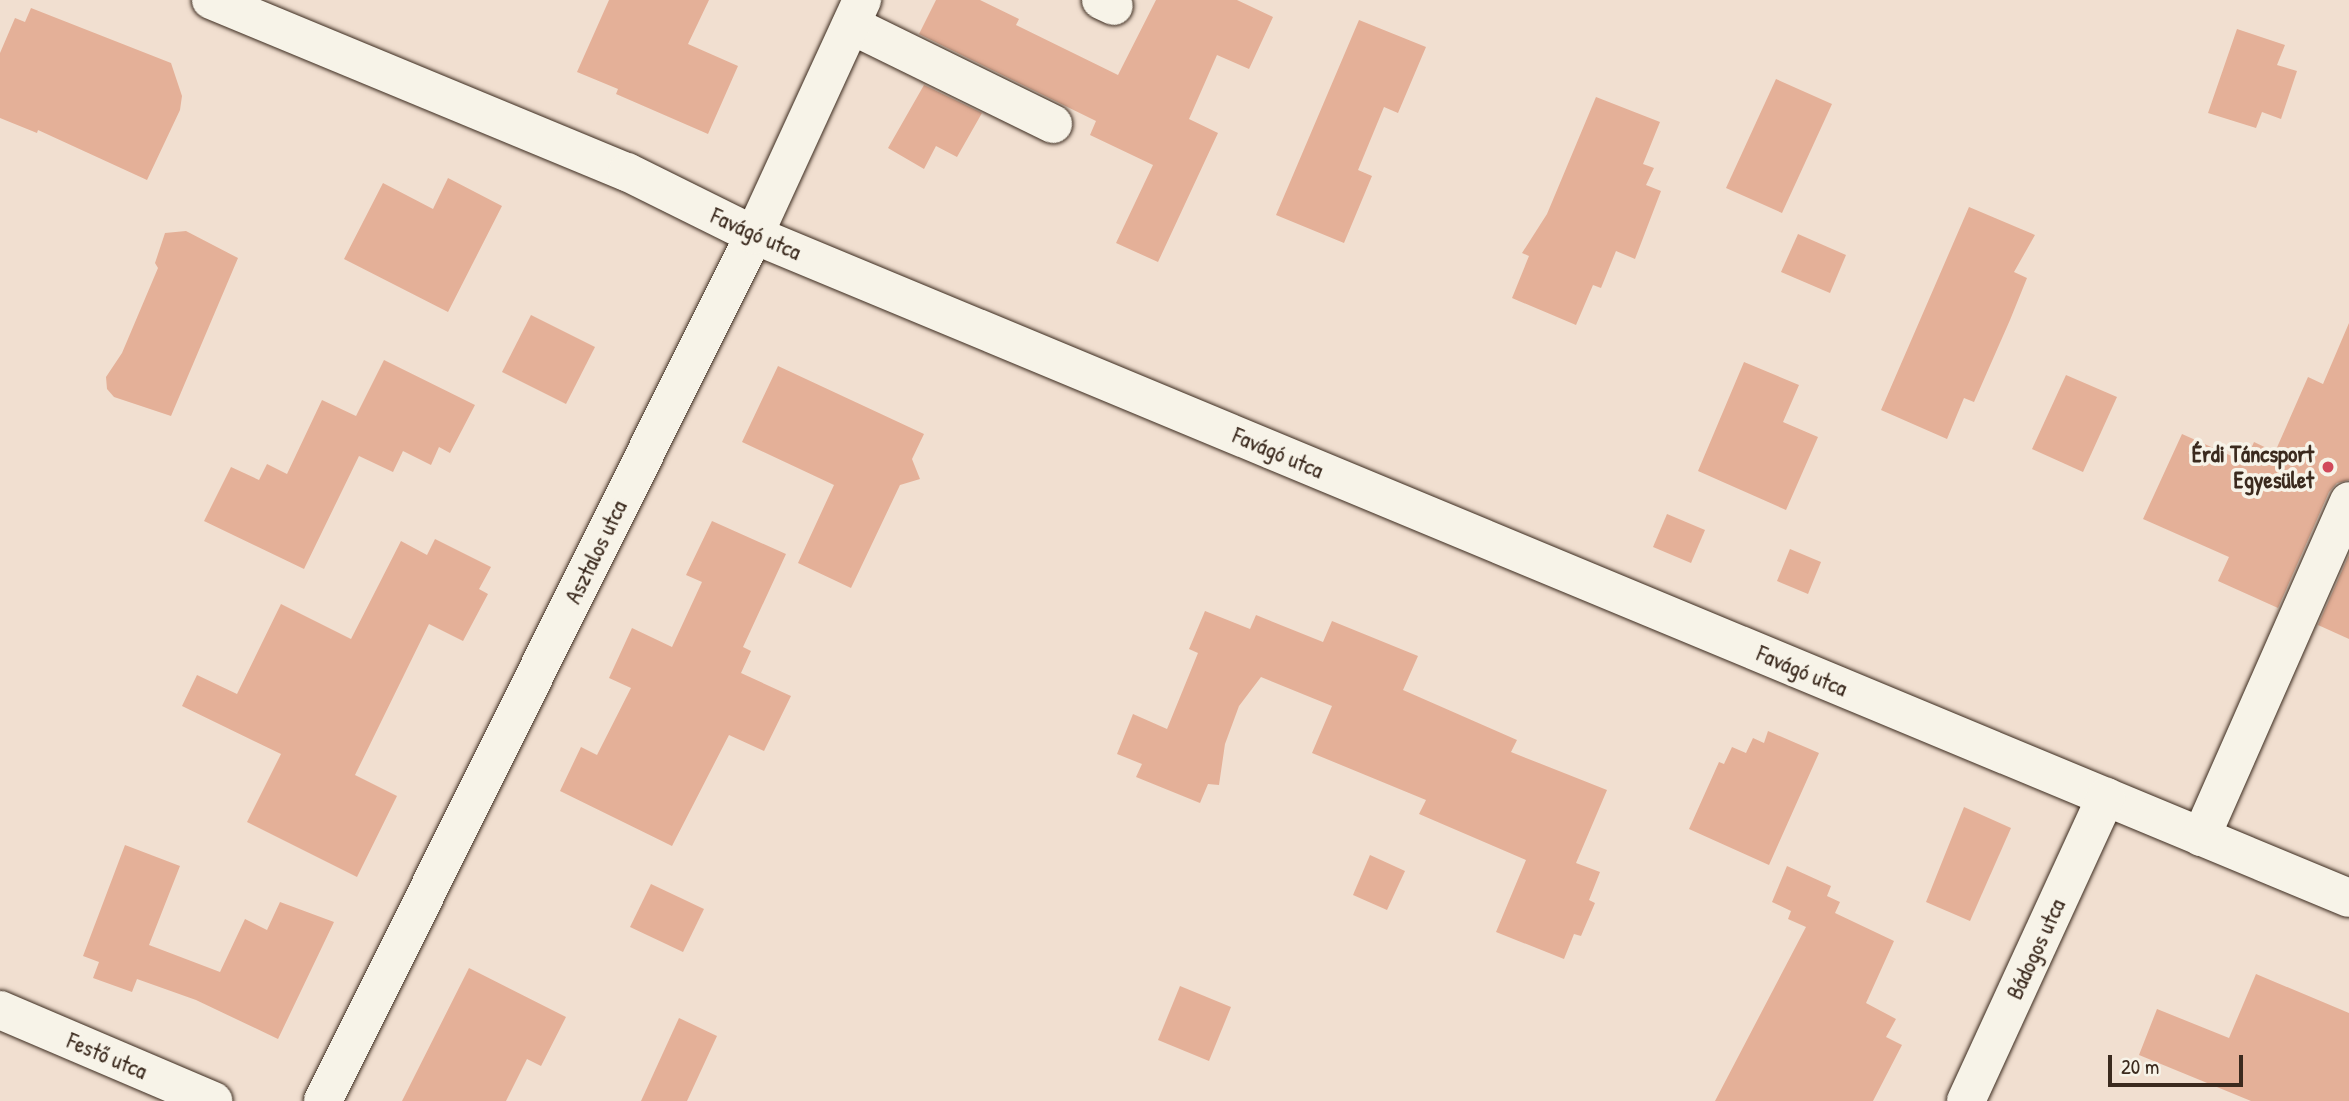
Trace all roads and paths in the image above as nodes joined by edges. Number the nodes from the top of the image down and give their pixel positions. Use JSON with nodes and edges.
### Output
{"nodes":[{"id":1,"x":211,"y":0,"type":"edge"},
{"id":2,"x":856,"y":13,"type":"edge"},
{"id":3,"x":1053,"y":124,"type":"dead end"},
{"id":4,"x":754,"y":235,"type":"junction"},
{"id":5,"x":2349,"y":500,"type":"edge"},
{"id":6,"x":2106,"y":797,"type":"junction"},
{"id":7,"x":2201,"y":837,"type":"junction"},
{"id":8,"x":2349,"y":898,"type":"edge"},
{"id":9,"x":0,"y":1010,"type":"edge"},
{"id":10,"x":213,"y":1101,"type":"edge"},
{"id":11,"x":323,"y":1101,"type":"edge"},
{"id":12,"x":1965,"y":1101,"type":"edge"}],
"edges":[{"from":1,"to":4,"type":"street","name":"Favágó utca"},
{"from":2,"to":3,"type":"street"},
{"from":2,"to":4,"type":"street","name":"Asztalos utca"},
{"from":4,"to":6,"type":"street","name":"Favágó utca"},
{"from":4,"to":11,"type":"street","name":"Asztalos utca"},
{"from":5,"to":7,"type":"street"},
{"from":6,"to":7,"type":"street","name":"Favágó utca"},
{"from":6,"to":12,"type":"street","name":"Bádogos utca"},
{"from":7,"to":8,"type":"street","name":"Favágó utca"},
{"from":9,"to":10,"type":"street","name":"Festő utca"}]}
